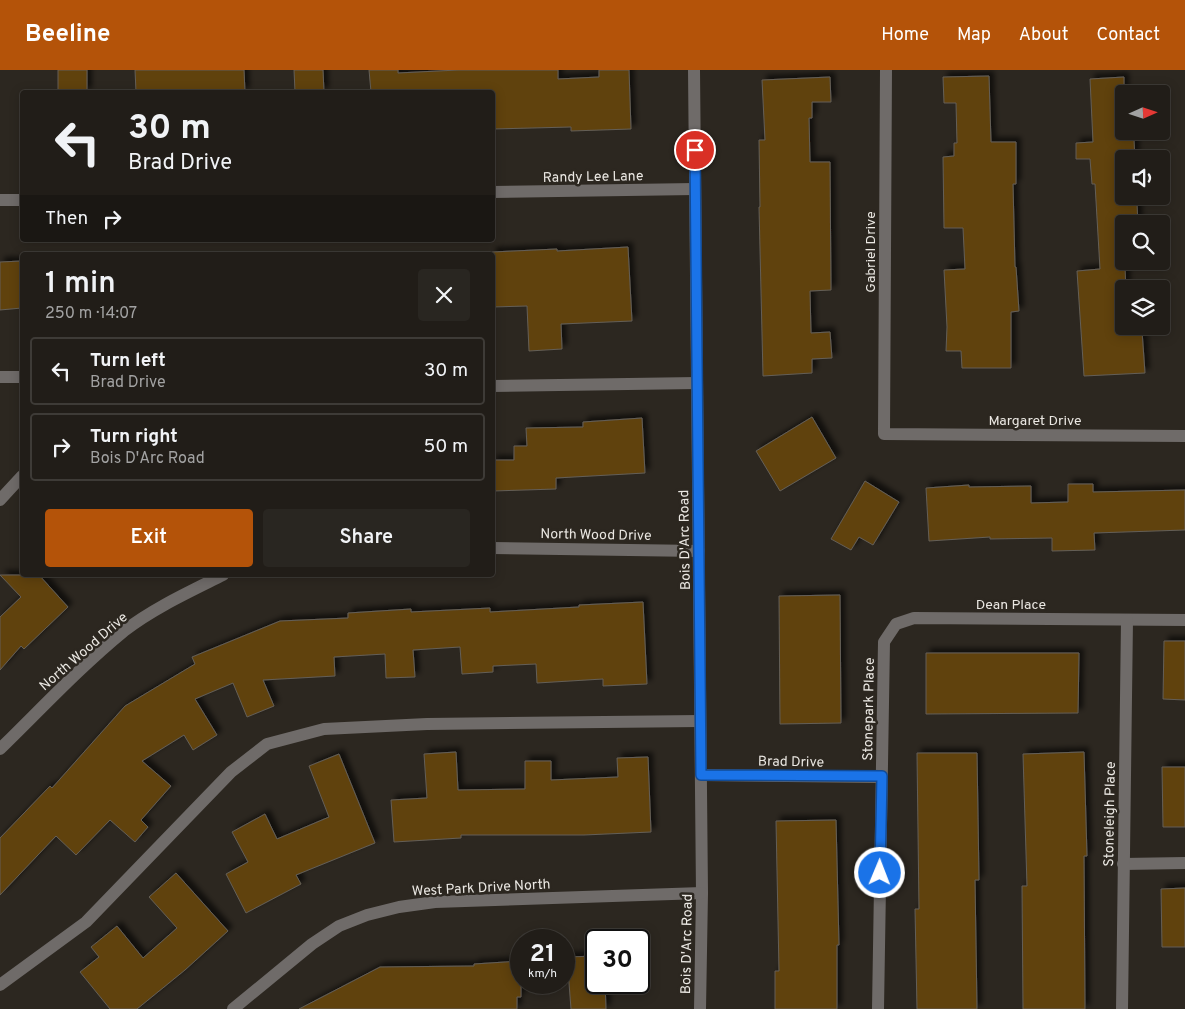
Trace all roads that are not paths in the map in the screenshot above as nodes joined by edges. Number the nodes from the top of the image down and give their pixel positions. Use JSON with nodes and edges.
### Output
{"nodes":[{"id":1,"x":694,"y":70,"type":"edge"},
{"id":2,"x":886,"y":70,"type":"edge"},
{"id":3,"x":695,"y":189,"type":"junction"},
{"id":4,"x":495,"y":192,"type":"edge"},
{"id":5,"x":0,"y":200,"type":"edge"},
{"id":6,"x":20,"y":200,"type":"edge"},
{"id":7,"x":0,"y":377,"type":"edge"},
{"id":8,"x":20,"y":377,"type":"edge"},
{"id":9,"x":697,"y":383,"type":"junction"},
{"id":10,"x":495,"y":386,"type":"edge"},
{"id":11,"x":884,"y":434,"type":"joint"},
{"id":12,"x":1185,"y":436,"type":"edge"},
{"id":13,"x":20,"y":478,"type":"edge"},
{"id":14,"x":0,"y":500,"type":"edge"},
{"id":15,"x":495,"y":548,"type":"edge"},
{"id":16,"x":699,"y":551,"type":"junction"},
{"id":17,"x":219,"y":577,"type":"edge"},
{"id":18,"x":1127,"y":620,"type":"junction"},
{"id":19,"x":1185,"y":620,"type":"edge"},
{"id":20,"x":896,"y":624,"type":"joint"},
{"id":21,"x":700,"y":721,"type":"junction"},
{"id":22,"x":0,"y":749,"type":"edge"},
{"id":23,"x":701,"y":775,"type":"junction"},
{"id":24,"x":882,"y":776,"type":"junction"},
{"id":25,"x":1185,"y":863,"type":"edge"},
{"id":26,"x":1124,"y":864,"type":"junction"},
{"id":27,"x":702,"y":892,"type":"junction"},
{"id":28,"x":0,"y":985,"type":"edge"},
{"id":29,"x":233,"y":1009,"type":"edge"},
{"id":30,"x":700,"y":1009,"type":"edge"},
{"id":31,"x":878,"y":1009,"type":"edge"},
{"id":32,"x":1122,"y":1009,"type":"edge"}],
"edges":[{"from":1,"to":3,"type":"street","name":"Bois D'Arc Road"},
{"from":2,"to":11,"type":"street","name":"Gabriel Drive"},
{"from":3,"to":4,"type":"street","name":"Randy Lee Lane"},
{"from":3,"to":9,"type":"street","name":"Bois D'Arc Road"},
{"from":5,"to":6,"type":"street"},
{"from":7,"to":8,"type":"street"},
{"from":9,"to":10,"type":"street"},
{"from":9,"to":16,"type":"street","name":"Bois D'Arc Road"},
{"from":11,"to":12,"type":"street","name":"Margaret Drive"},
{"from":13,"to":14,"type":"street"},
{"from":15,"to":16,"type":"street","name":"North Wood Drive"},
{"from":16,"to":21,"type":"street","name":"Bois D'Arc Road"},
{"from":17,"to":22,"type":"street","name":"North Wood Drive"},
{"from":18,"to":19,"type":"street","name":"Dean Place"},
{"from":18,"to":20,"type":"street","name":"Dean Place"},
{"from":18,"to":26,"type":"street","name":"Stoneleigh Place"},
{"from":20,"to":24,"type":"street","name":"Stonepark Place"},
{"from":21,"to":23,"type":"street","name":"Bois D'Arc Road"},
{"from":21,"to":28,"type":"street"},
{"from":23,"to":24,"type":"street","name":"Brad Drive"},
{"from":23,"to":27,"type":"street","name":"Bois D'Arc Road"},
{"from":24,"to":31,"type":"street","name":"Stonepark Place"},
{"from":25,"to":26,"type":"street"},
{"from":26,"to":32,"type":"street","name":"Stoneleigh Place"},
{"from":27,"to":29,"type":"street","name":"West Park Drive North"},
{"from":27,"to":30,"type":"street","name":"Bois D'Arc Road"}]}
